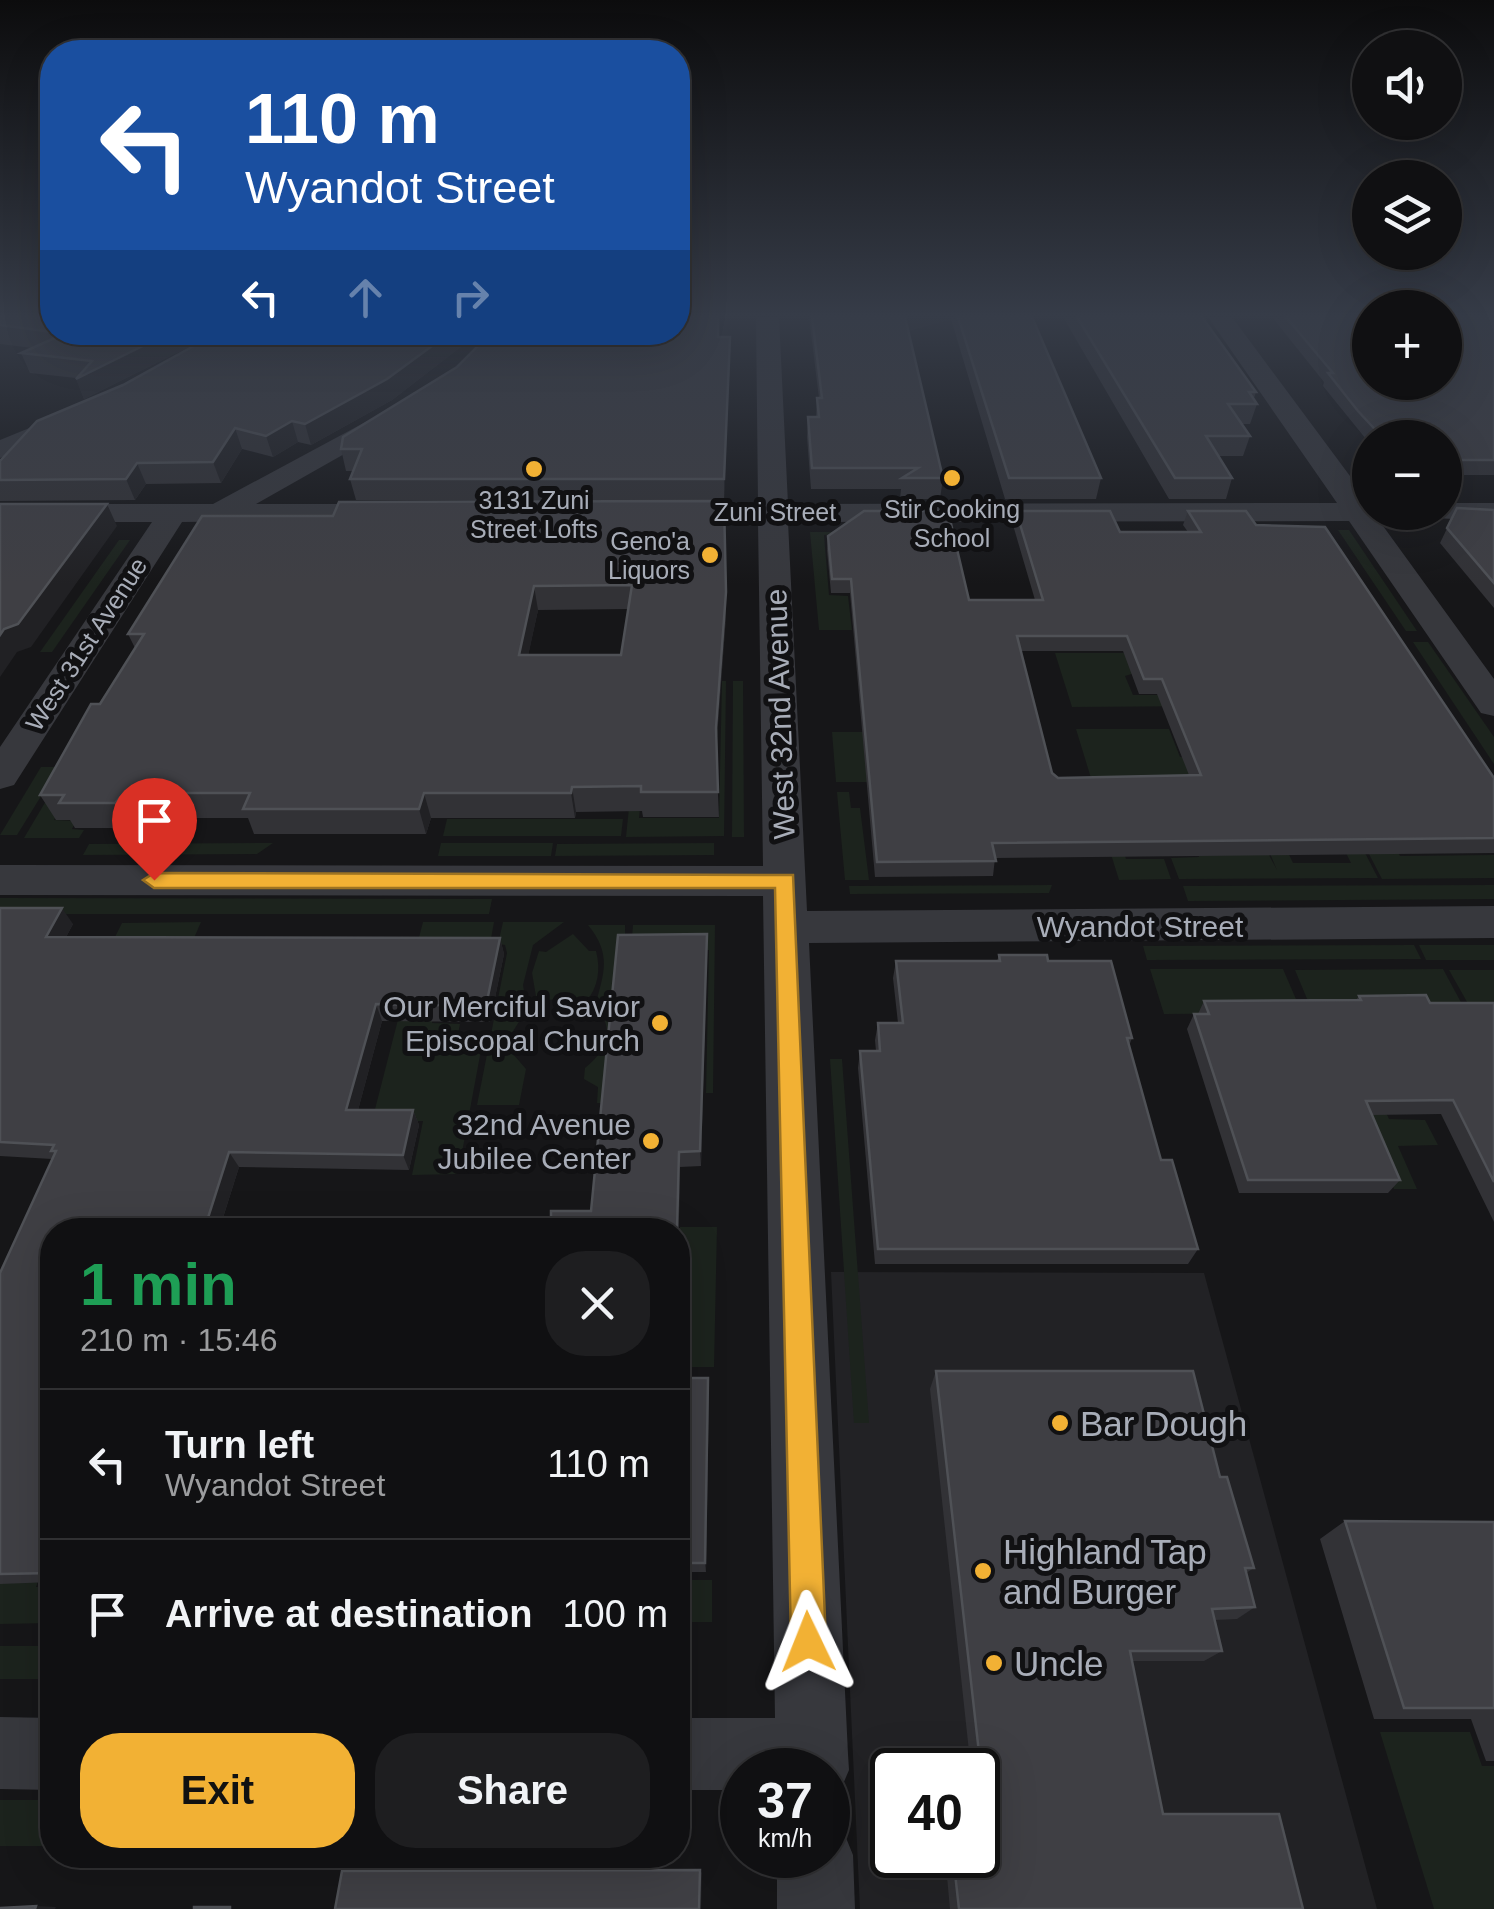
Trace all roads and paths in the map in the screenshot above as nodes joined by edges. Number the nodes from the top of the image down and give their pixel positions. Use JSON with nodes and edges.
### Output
{"nodes":[{"id":1,"x":405,"y":406,"type":"edge"},
{"id":2,"x":770,"y":406,"type":"edge"},
{"id":3,"x":1286,"y":406,"type":"edge"},
{"id":4,"x":92,"y":409,"type":"edge"},
{"id":5,"x":0,"y":450,"type":"edge"},
{"id":6,"x":1352,"y":496,"type":"edge"},
{"id":7,"x":634,"y":512,"type":"edge"},
{"id":8,"x":774,"y":512,"type":"junction"},
{"id":9,"x":1352,"y":512,"type":"edge"},
{"id":10,"x":1462,"y":512,"type":"edge"},
{"id":11,"x":1494,"y":512,"type":"edge"},
{"id":12,"x":0,"y":513,"type":"edge"},
{"id":13,"x":173,"y":513,"type":"junction"},
{"id":14,"x":219,"y":513,"type":"junction"},
{"id":15,"x":416,"y":513,"type":"edge"},
{"id":16,"x":1376,"y":530,"type":"edge"},
{"id":17,"x":1494,"y":705,"type":"edge"},
{"id":18,"x":0,"y":776,"type":"edge"},
{"id":19,"x":0,"y":880,"type":"edge"},
{"id":20,"x":786,"y":904,"type":"junction"},
{"id":21,"x":1494,"y":922,"type":"edge"},
{"id":22,"x":812,"y":1748,"type":"edge"},
{"id":23,"x":0,"y":1754,"type":"edge"},
{"id":24,"x":40,"y":1754,"type":"edge"},
{"id":25,"x":690,"y":1755,"type":"edge"},
{"id":26,"x":720,"y":1757,"type":"edge"},
{"id":27,"x":815,"y":1878,"type":"edge"},
{"id":28,"x":816,"y":1909,"type":"edge"}],
"edges":[{"from":1,"to":14,"type":"street"},
{"from":2,"to":8,"type":"street","name":"West 32nd Avenue"},
{"from":3,"to":6,"type":"street"},
{"from":4,"to":5,"type":"street"},
{"from":7,"to":8,"type":"street","name":"Zuni Street"},
{"from":8,"to":9,"type":"street","name":"Zuni Street"},
{"from":8,"to":20,"type":"street","name":"West 32nd Avenue"},
{"from":10,"to":11,"type":"street"},
{"from":12,"to":13,"type":"street"},
{"from":13,"to":14,"type":"street"},
{"from":13,"to":18,"type":"street","name":"West 31st Avenue"},
{"from":14,"to":15,"type":"street"},
{"from":16,"to":17,"type":"street"},
{"from":19,"to":20,"type":"street","name":"Wyandot Street"},
{"from":20,"to":21,"type":"street","name":"Wyandot Street"},
{"from":20,"to":22,"type":"street","name":"West 32nd Avenue"},
{"from":23,"to":24,"type":"street"},
{"from":25,"to":26,"type":"street"},
{"from":27,"to":28,"type":"street"}]}
